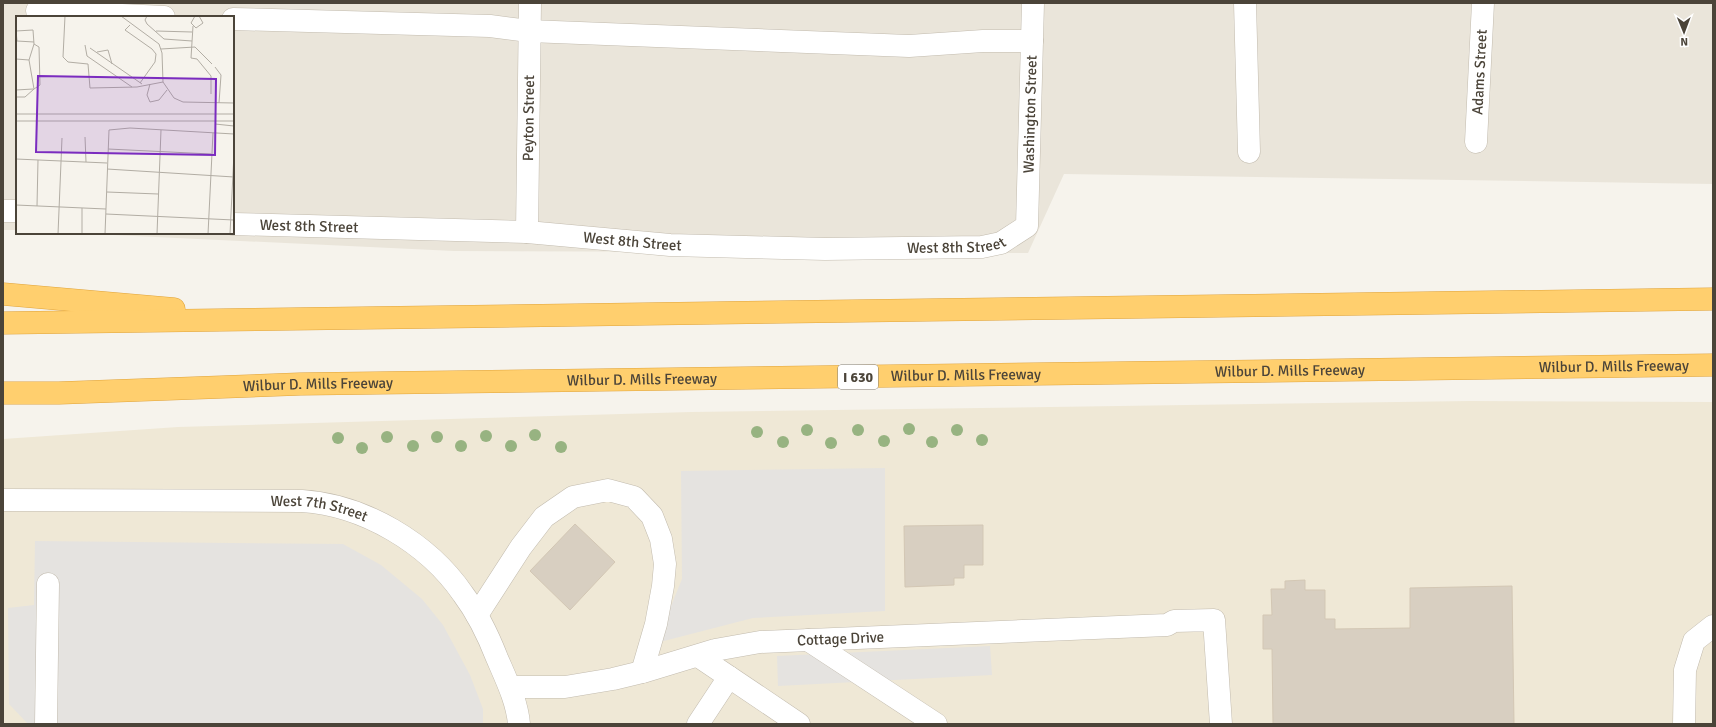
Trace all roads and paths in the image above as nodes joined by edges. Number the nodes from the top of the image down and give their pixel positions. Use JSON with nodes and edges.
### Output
{"nodes":[{"id":1,"x":530,"y":3,"type":"edge"},
{"id":2,"x":1033,"y":3,"type":"edge"},
{"id":3,"x":1245,"y":3,"type":"edge"},
{"id":4,"x":1483,"y":3,"type":"edge"},
{"id":5,"x":37,"y":10,"type":"edge"},
{"id":6,"x":146,"y":16,"type":"edge"},
{"id":7,"x":234,"y":19,"type":"edge"},
{"id":8,"x":530,"y":31,"type":"junction"},
{"id":9,"x":1032,"y":41,"type":"junction"},
{"id":10,"x":1476,"y":142,"type":"dead end"},
{"id":11,"x":1249,"y":152,"type":"dead end"},
{"id":12,"x":3,"y":211,"type":"edge"},
{"id":13,"x":16,"y":211,"type":"edge"},
{"id":14,"x":234,"y":224,"type":"edge"},
{"id":15,"x":1027,"y":226,"type":"joint"},
{"id":16,"x":527,"y":232,"type":"junction"},
{"id":17,"x":3,"y":294,"type":"edge"},
{"id":18,"x":1713,"y":299,"type":"edge"},
{"id":19,"x":307,"y":319,"type":"junction"},
{"id":20,"x":3,"y":324,"type":"edge"},
{"id":21,"x":1713,"y":365,"type":"edge"},
{"id":22,"x":3,"y":393,"type":"edge"},
{"id":23,"x":59,"y":393,"type":"junction"},
{"id":24,"x":3,"y":397,"type":"edge"},
{"id":25,"x":3,"y":500,"type":"edge"},
{"id":26,"x":48,"y":584,"type":"dead end"},
{"id":27,"x":477,"y":615,"type":"junction"},
{"id":28,"x":1713,"y":626,"type":"edge"},
{"id":29,"x":808,"y":640,"type":"junction"},
{"id":30,"x":698,"y":656,"type":"junction"},
{"id":31,"x":642,"y":672,"type":"junction"},
{"id":32,"x":729,"y":677,"type":"junction"},
{"id":33,"x":510,"y":687,"type":"junction"},
{"id":34,"x":46,"y":724,"type":"edge"},
{"id":35,"x":518,"y":724,"type":"edge"},
{"id":36,"x":698,"y":724,"type":"edge"},
{"id":37,"x":799,"y":724,"type":"edge"},
{"id":38,"x":936,"y":724,"type":"edge"},
{"id":39,"x":1221,"y":724,"type":"edge"},
{"id":40,"x":1684,"y":724,"type":"edge"}],
"edges":[{"from":1,"to":8,"type":"street","name":"Peyton Street"},
{"from":2,"to":9,"type":"street","name":"Washington Street"},
{"from":3,"to":11,"type":"street"},
{"from":4,"to":10,"type":"street","name":"Adams Street"},
{"from":5,"to":6,"type":"street"},
{"from":7,"to":8,"type":"street"},
{"from":8,"to":9,"type":"street"},
{"from":8,"to":16,"type":"street","name":"Peyton Street"},
{"from":9,"to":15,"type":"street","name":"Washington Street"},
{"from":12,"to":13,"type":"street"},
{"from":14,"to":16,"type":"street","name":"West 8th Street"},
{"from":15,"to":16,"type":"street","name":"West 8th Street"},
{"from":17,"to":19,"type":"highway"},
{"from":18,"to":19,"type":"highway"},
{"from":19,"to":20,"type":"highway"},
{"from":21,"to":23,"type":"highway","name":"Wilbur D. Mills Freeway","number":"I 630"},
{"from":22,"to":23,"type":"highway","name":"Wilbur D. Mills Freeway","number":"I 630"},
{"from":23,"to":24,"type":"highway"},
{"from":25,"to":27,"type":"street","name":"West 7th Street"},
{"from":26,"to":34,"type":"street"},
{"from":27,"to":31,"type":"street"},
{"from":27,"to":33,"type":"street","name":"West 7th Street"},
{"from":28,"to":40,"type":"street"},
{"from":29,"to":30,"type":"street","name":"Cottage Drive"},
{"from":29,"to":38,"type":"street"},
{"from":29,"to":39,"type":"street","name":"Cottage Drive"},
{"from":30,"to":31,"type":"street","name":"Cottage Drive"},
{"from":30,"to":32,"type":"street"},
{"from":31,"to":33,"type":"street","name":"Cottage Drive"},
{"from":32,"to":36,"type":"street"},
{"from":32,"to":37,"type":"street"},
{"from":33,"to":35,"type":"street","name":"West 7th Street"}]}
